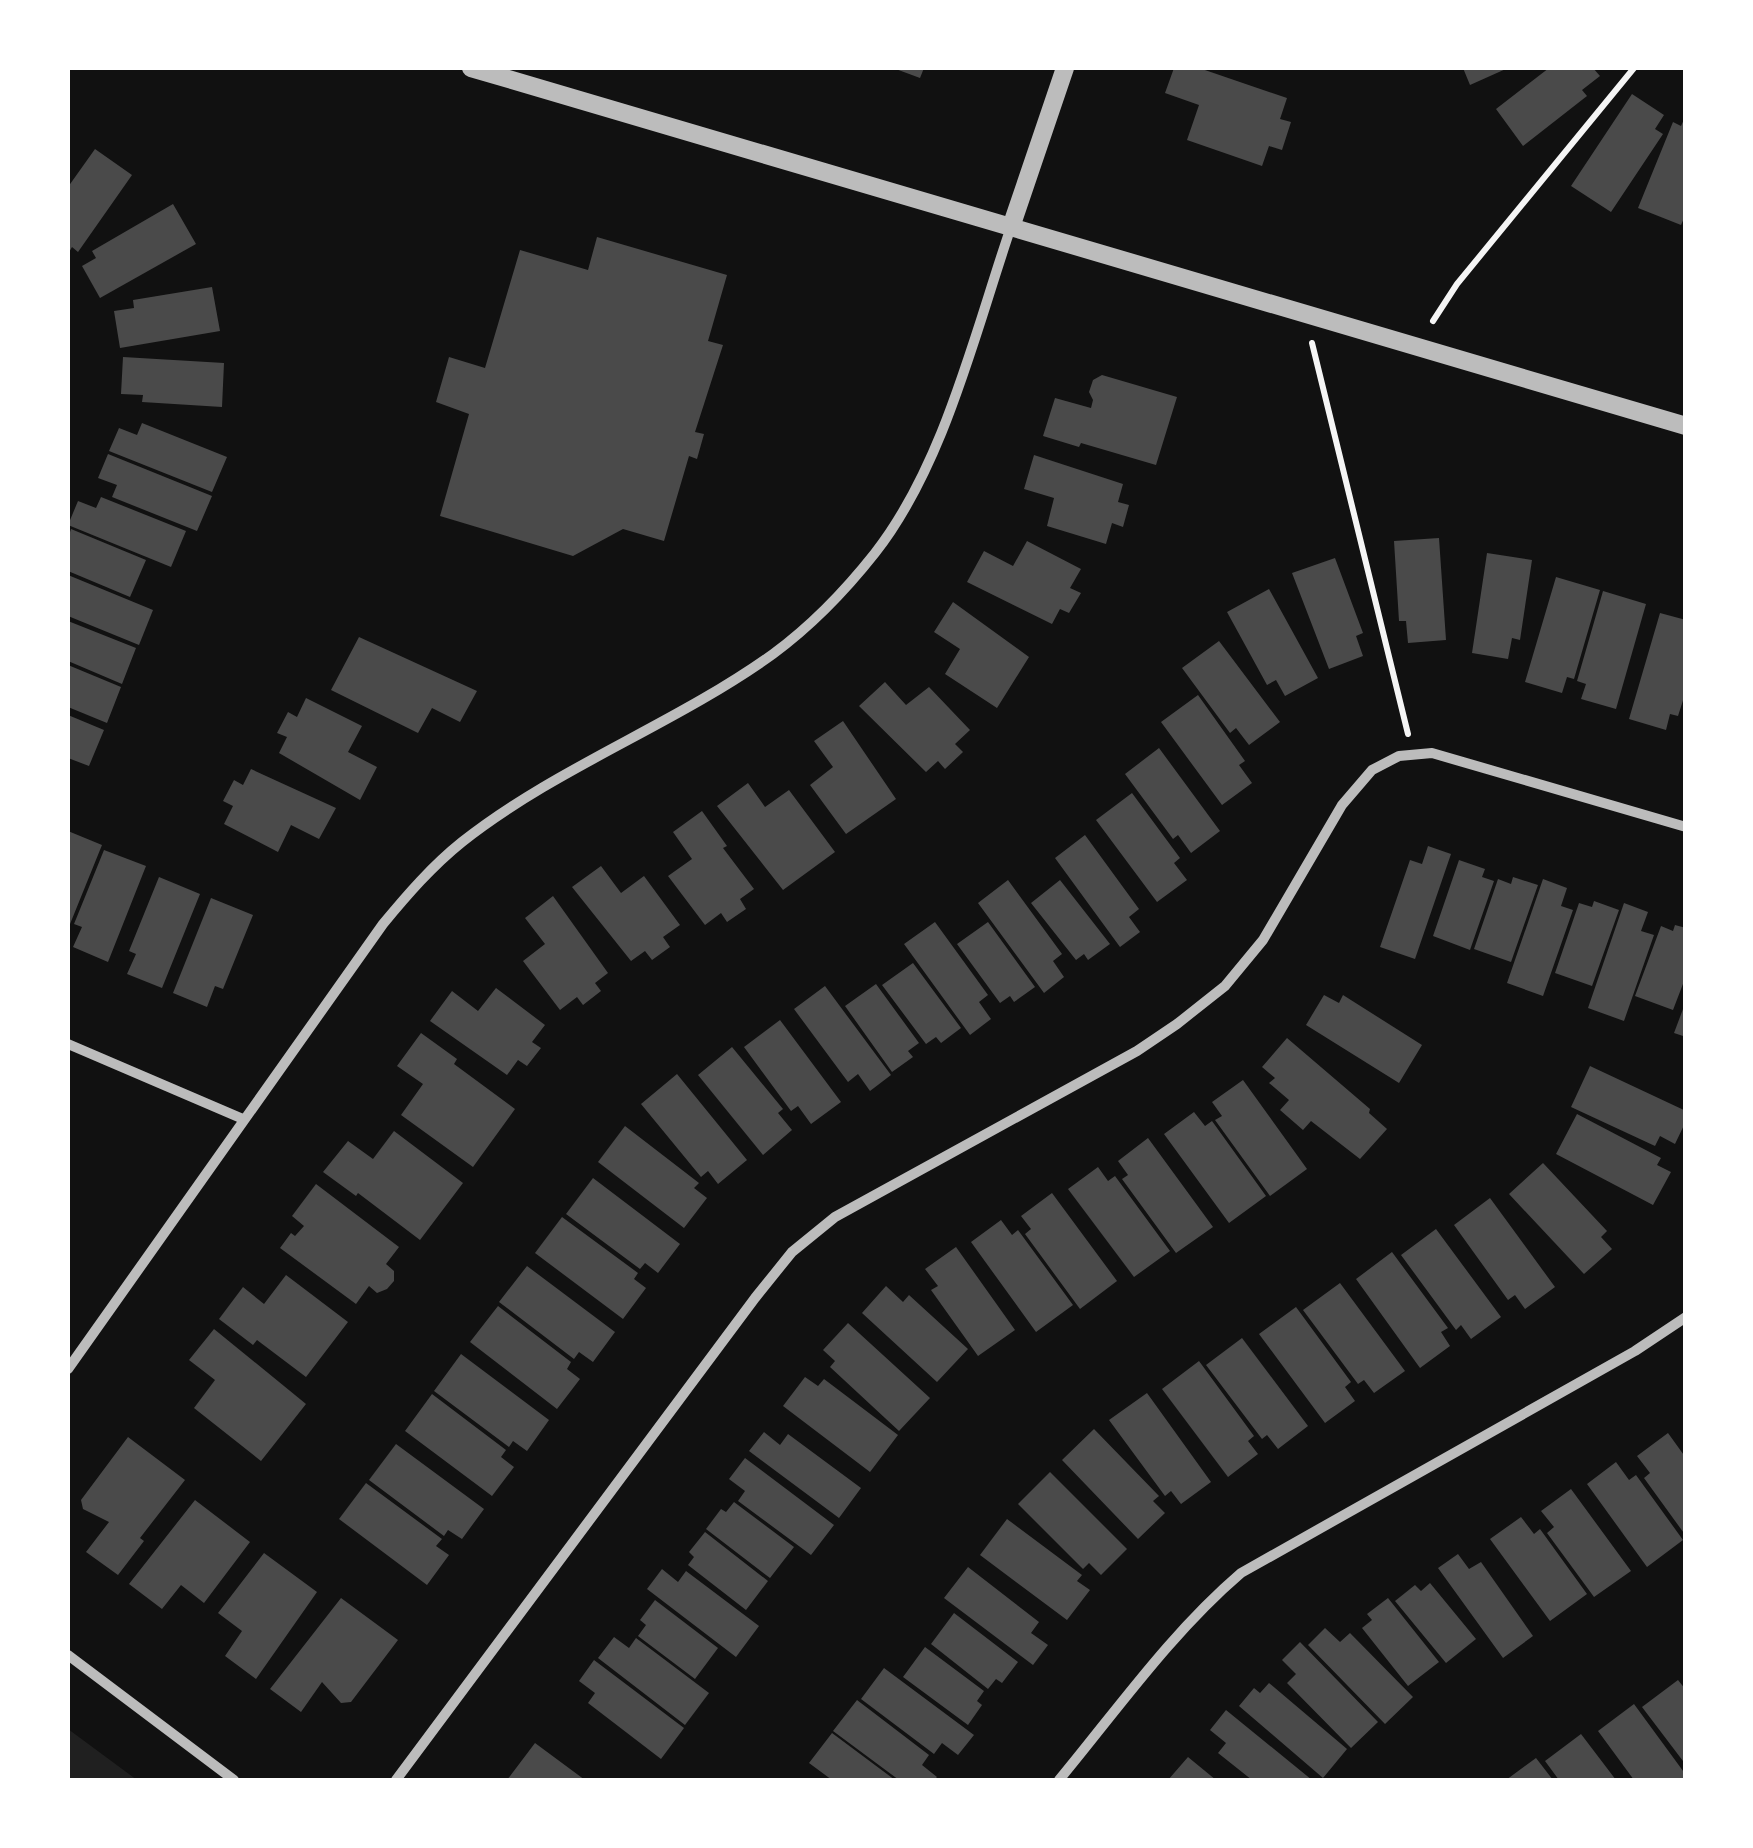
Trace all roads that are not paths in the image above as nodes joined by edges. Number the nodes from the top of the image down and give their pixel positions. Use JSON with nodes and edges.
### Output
{"nodes":[{"id":1,"x":471,"y":68,"type":"edge"},
{"id":2,"x":1065,"y":68,"type":"edge"},
{"id":3,"x":1011,"y":226,"type":"junction"},
{"id":4,"x":1686,"y":426,"type":"edge"},
{"id":5,"x":1686,"y":827,"type":"edge"},
{"id":6,"x":68,"y":1044,"type":"edge"},
{"id":7,"x":243,"y":1119,"type":"junction"},
{"id":8,"x":1686,"y":1317,"type":"edge"},
{"id":9,"x":68,"y":1369,"type":"edge"},
{"id":10,"x":68,"y":1655,"type":"edge"},
{"id":11,"x":234,"y":1780,"type":"edge"},
{"id":12,"x":396,"y":1780,"type":"edge"},
{"id":13,"x":1059,"y":1780,"type":"edge"}],
"edges":[{"from":1,"to":3,"type":"street"},
{"from":2,"to":3,"type":"street"},
{"from":3,"to":4,"type":"street"},
{"from":3,"to":7,"type":"street"},
{"from":5,"to":12,"type":"street"},
{"from":6,"to":7,"type":"street"},
{"from":7,"to":9,"type":"street"},
{"from":8,"to":13,"type":"street"},
{"from":10,"to":11,"type":"street"}]}
